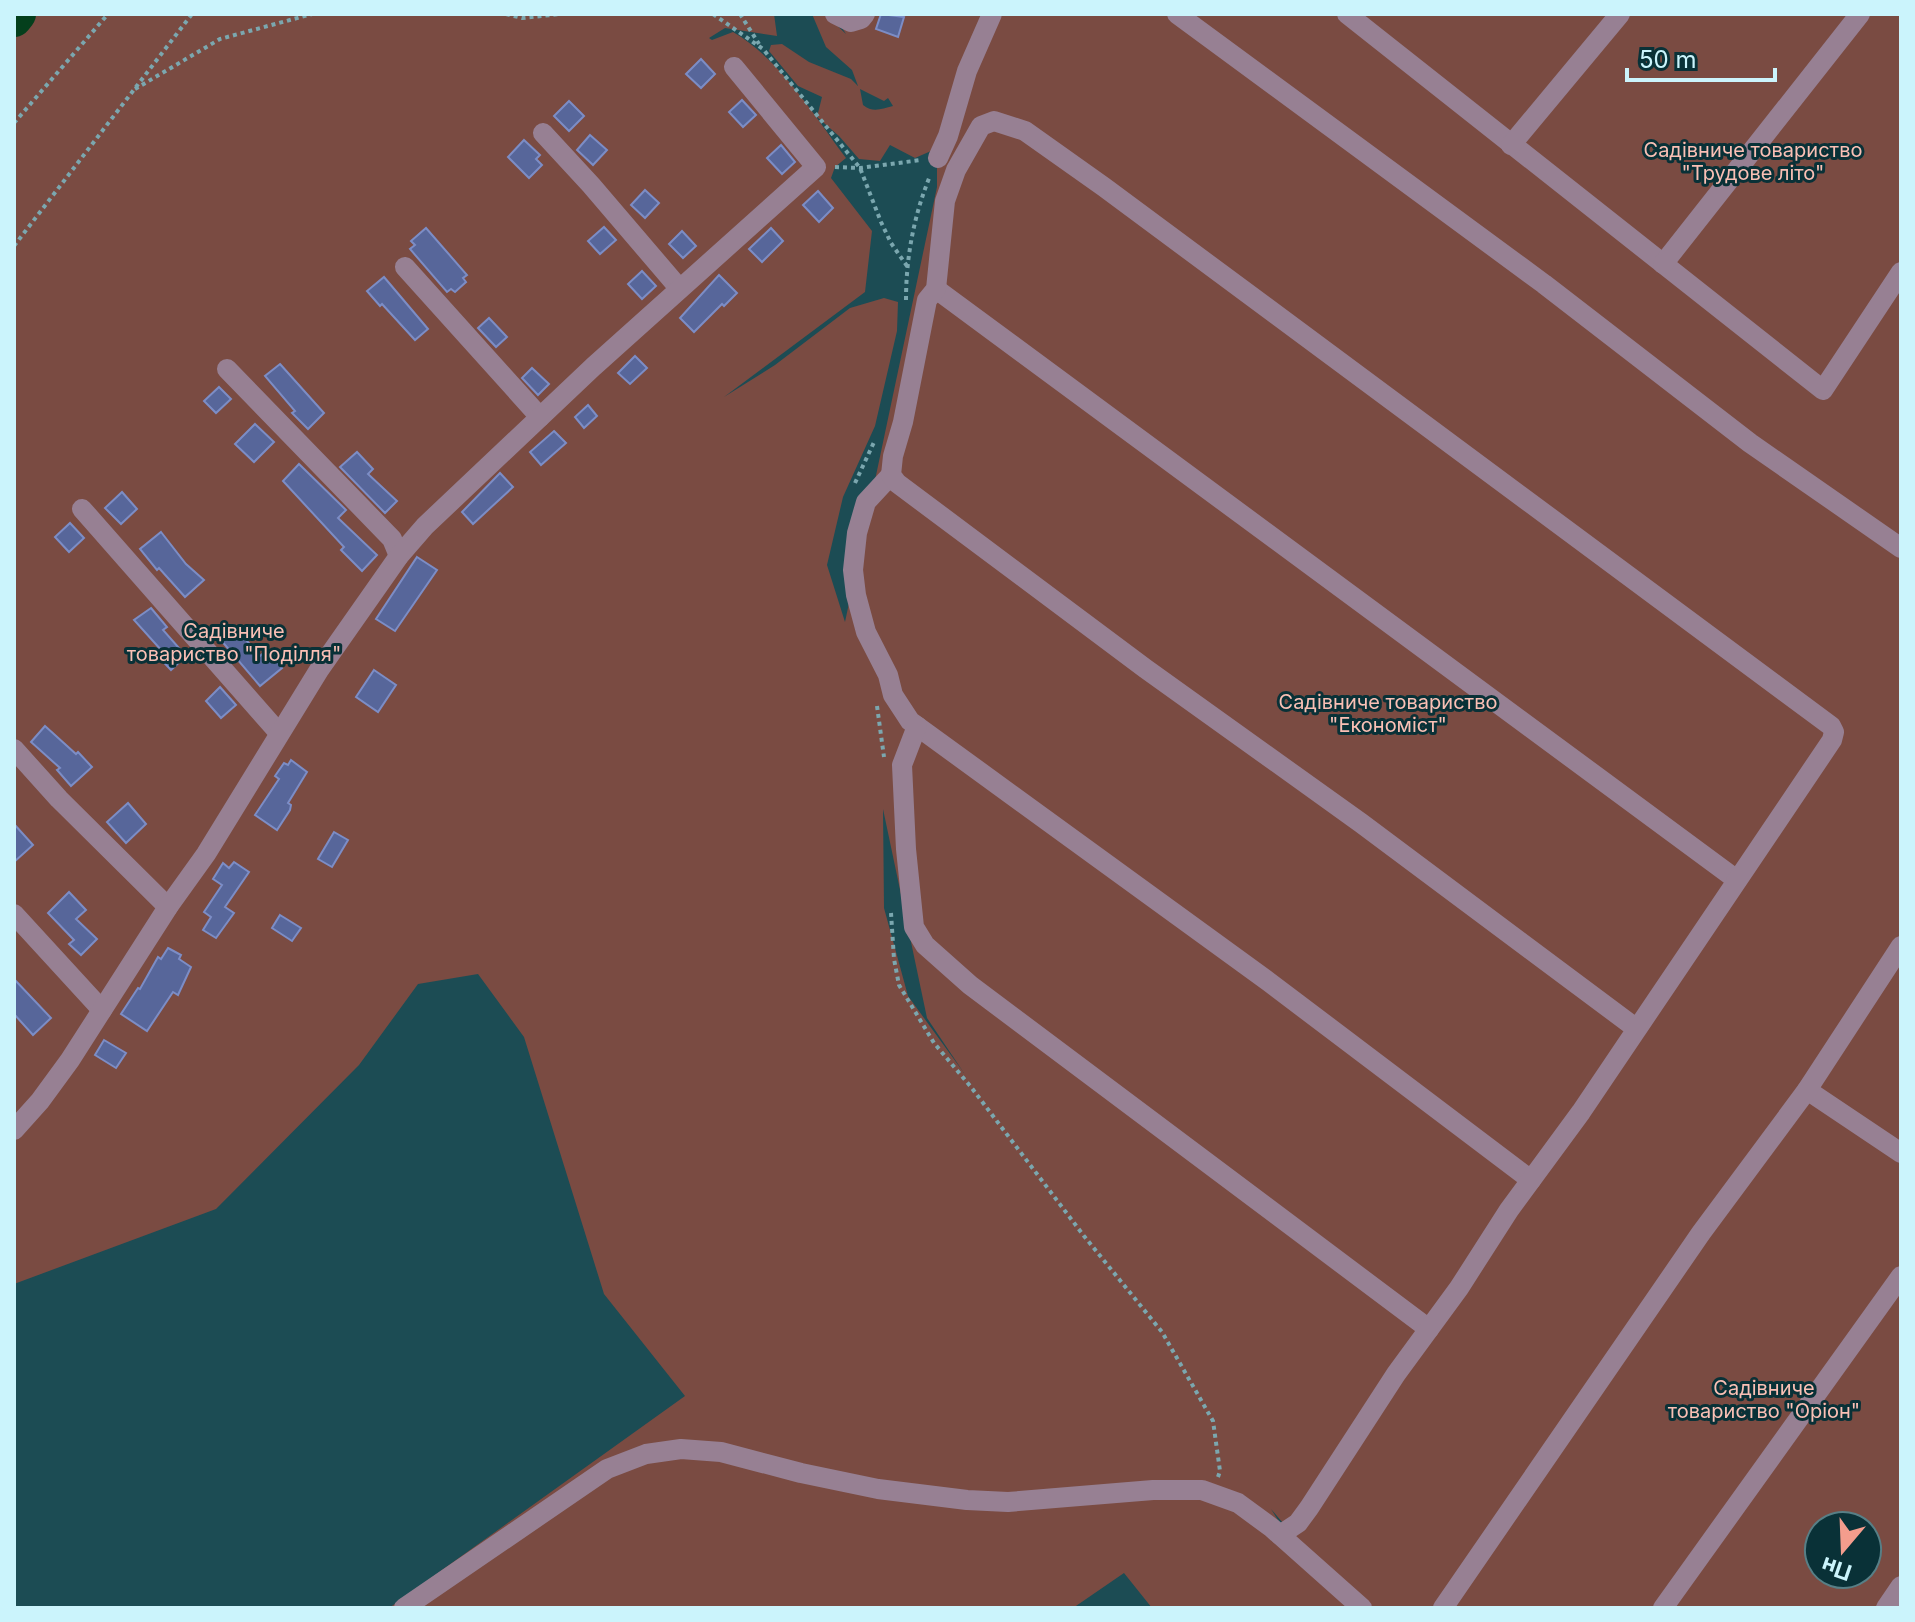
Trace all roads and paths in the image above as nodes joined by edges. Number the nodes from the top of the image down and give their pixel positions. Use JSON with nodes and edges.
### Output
{"nodes":[{"id":1,"x":108,"y":14,"type":"edge"},
{"id":2,"x":192,"y":14,"type":"edge"},
{"id":3,"x":312,"y":14,"type":"edge"},
{"id":4,"x":506,"y":14,"type":"edge"},
{"id":5,"x":561,"y":14,"type":"edge"},
{"id":6,"x":713,"y":14,"type":"edge"},
{"id":7,"x":740,"y":14,"type":"edge"},
{"id":8,"x":835,"y":14,"type":"edge"},
{"id":9,"x":865,"y":14,"type":"edge"},
{"id":10,"x":992,"y":14,"type":"edge"},
{"id":11,"x":1177,"y":14,"type":"edge"},
{"id":12,"x":1347,"y":14,"type":"edge"},
{"id":13,"x":1620,"y":14,"type":"edge"},
{"id":14,"x":1860,"y":14,"type":"edge"},
{"id":15,"x":763,"y":49,"type":"junction"},
{"id":16,"x":734,"y":67,"type":"dead end"},
{"id":17,"x":133,"y":91,"type":"junction"},
{"id":18,"x":14,"y":123,"type":"edge"},
{"id":19,"x":543,"y":133,"type":"dead end"},
{"id":20,"x":1511,"y":145,"type":"junction"},
{"id":21,"x":938,"y":158,"type":"junction"},
{"id":22,"x":816,"y":167,"type":"junction"},
{"id":23,"x":860,"y":168,"type":"junction"},
{"id":24,"x":14,"y":246,"type":"edge"},
{"id":25,"x":1663,"y":264,"type":"junction"},
{"id":26,"x":907,"y":266,"type":"junction"},
{"id":27,"x":405,"y":267,"type":"dead end"},
{"id":28,"x":1901,"y":272,"type":"edge"},
{"id":29,"x":679,"y":288,"type":"junction"},
{"id":30,"x":936,"y":289,"type":"junction"},
{"id":31,"x":905,"y":303,"type":"dead end"},
{"id":32,"x":227,"y":369,"type":"dead end"},
{"id":33,"x":540,"y":417,"type":"junction"},
{"id":34,"x":879,"y":429,"type":"dead end"},
{"id":35,"x":891,"y":475,"type":"junction"},
{"id":36,"x":854,"y":486,"type":"dead end"},
{"id":37,"x":82,"y":509,"type":"dead end"},
{"id":38,"x":1901,"y":548,"type":"edge"},
{"id":39,"x":399,"y":556,"type":"junction"},
{"id":40,"x":877,"y":701,"type":"dead end"},
{"id":41,"x":917,"y":726,"type":"junction"},
{"id":42,"x":279,"y":733,"type":"junction"},
{"id":43,"x":14,"y":749,"type":"edge"},
{"id":44,"x":885,"y":764,"type":"dead end"},
{"id":45,"x":1737,"y":880,"type":"junction"},
{"id":46,"x":168,"y":907,"type":"junction"},
{"id":47,"x":891,"y":908,"type":"dead end"},
{"id":48,"x":14,"y":914,"type":"edge"},
{"id":49,"x":1901,"y":946,"type":"edge"},
{"id":50,"x":102,"y":1010,"type":"junction"},
{"id":51,"x":1637,"y":1029,"type":"junction"},
{"id":52,"x":1807,"y":1090,"type":"junction"},
{"id":53,"x":14,"y":1130,"type":"edge"},
{"id":54,"x":1901,"y":1153,"type":"edge"},
{"id":55,"x":1531,"y":1180,"type":"junction"},
{"id":56,"x":1901,"y":1276,"type":"edge"},
{"id":57,"x":1429,"y":1329,"type":"junction"},
{"id":58,"x":1214,"y":1495,"type":"junction"},
{"id":59,"x":1280,"y":1535,"type":"junction"},
{"id":60,"x":1901,"y":1586,"type":"edge"},
{"id":61,"x":404,"y":1608,"type":"edge"},
{"id":62,"x":1362,"y":1608,"type":"edge"},
{"id":63,"x":1443,"y":1608,"type":"edge"},
{"id":64,"x":1663,"y":1608,"type":"edge"},
{"id":65,"x":1886,"y":1608,"type":"edge"}],
"edges":[{"from":1,"to":18,"type":"path"},
{"from":2,"to":17,"type":"path"},
{"from":3,"to":17,"type":"path"},
{"from":4,"to":5,"type":"path"},
{"from":6,"to":15,"type":"path"},
{"from":7,"to":15,"type":"path"},
{"from":8,"to":9,"type":"street"},
{"from":10,"to":21,"type":"street"},
{"from":11,"to":38,"type":"street"},
{"from":12,"to":20,"type":"street"},
{"from":13,"to":20,"type":"street"},
{"from":14,"to":25,"type":"street"},
{"from":15,"to":23,"type":"path"},
{"from":16,"to":22,"type":"street"},
{"from":17,"to":24,"type":"path"},
{"from":19,"to":29,"type":"street"},
{"from":20,"to":25,"type":"street"},
{"from":21,"to":23,"type":"path"},
{"from":21,"to":26,"type":"path"},
{"from":22,"to":23,"type":"path"},
{"from":22,"to":29,"type":"street"},
{"from":23,"to":26,"type":"path"},
{"from":25,"to":28,"type":"street"},
{"from":26,"to":31,"type":"path"},
{"from":27,"to":33,"type":"street"},
{"from":29,"to":33,"type":"street"},
{"from":30,"to":35,"type":"street"},
{"from":30,"to":45,"type":"street"},
{"from":30,"to":45,"type":"street"},
{"from":32,"to":39,"type":"street"},
{"from":33,"to":39,"type":"street"},
{"from":34,"to":36,"type":"path"},
{"from":35,"to":41,"type":"street"},
{"from":35,"to":51,"type":"street"},
{"from":37,"to":42,"type":"street"},
{"from":39,"to":42,"type":"street"},
{"from":40,"to":44,"type":"path"},
{"from":41,"to":55,"type":"street"},
{"from":41,"to":57,"type":"street"},
{"from":42,"to":46,"type":"street"},
{"from":43,"to":46,"type":"street"},
{"from":45,"to":51,"type":"street"},
{"from":46,"to":50,"type":"street"},
{"from":47,"to":58,"type":"path"},
{"from":48,"to":50,"type":"street"},
{"from":49,"to":52,"type":"street"},
{"from":50,"to":53,"type":"street"},
{"from":51,"to":55,"type":"street"},
{"from":52,"to":54,"type":"street"},
{"from":52,"to":63,"type":"street"},
{"from":55,"to":57,"type":"street"},
{"from":56,"to":64,"type":"street"},
{"from":57,"to":59,"type":"street"},
{"from":58,"to":59,"type":"street"},
{"from":58,"to":61,"type":"street"},
{"from":59,"to":62,"type":"street"},
{"from":60,"to":65,"type":"street"}]}
